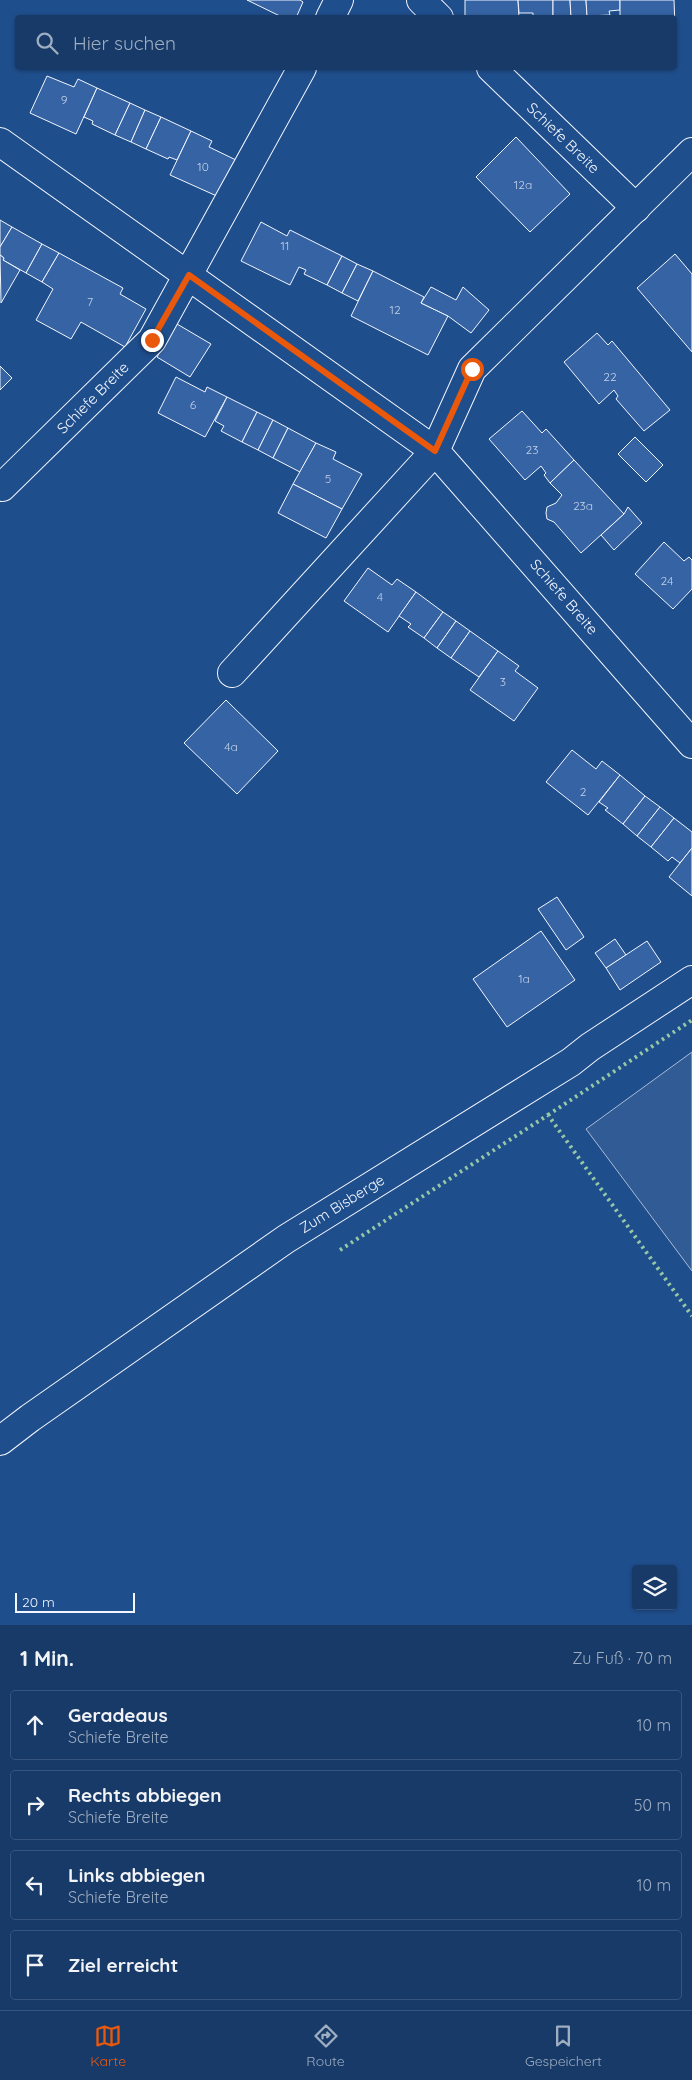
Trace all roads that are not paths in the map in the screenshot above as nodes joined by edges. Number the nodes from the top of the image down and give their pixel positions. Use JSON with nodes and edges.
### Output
{"nodes":[{"id":1,"x":339,"y":0,"type":"edge"},
{"id":2,"x":421,"y":0,"type":"edge"},
{"id":3,"x":332,"y":15,"type":"edge"},
{"id":4,"x":436,"y":15,"type":"edge"},
{"id":5,"x":301,"y":70,"type":"edge"},
{"id":6,"x":493,"y":70,"type":"edge"},
{"id":7,"x":0,"y":142,"type":"edge"},
{"id":8,"x":692,"y":152,"type":"edge"},
{"id":9,"x":636,"y":208,"type":"junction"},
{"id":10,"x":189,"y":275,"type":"junction"},
{"id":11,"x":435,"y":451,"type":"junction"},
{"id":12,"x":2,"y":487,"type":"dead end"},
{"id":13,"x":232,"y":672,"type":"dead end"},
{"id":14,"x":692,"y":744,"type":"edge"},
{"id":15,"x":692,"y":980,"type":"edge"},
{"id":16,"x":0,"y":1441,"type":"edge"}],
"edges":[{"from":1,"to":3,"type":"street"},
{"from":2,"to":4,"type":"street"},
{"from":5,"to":10,"type":"street","name":"Schiefe Breite"},
{"from":6,"to":9,"type":"street","name":"Schiefe Breite"},
{"from":7,"to":10,"type":"street","name":"Schiefe Breite"},
{"from":8,"to":9,"type":"street"},
{"from":9,"to":11,"type":"street"},
{"from":10,"to":11,"type":"street","name":"Schiefe Breite"},
{"from":10,"to":12,"type":"street","name":"Schiefe Breite"},
{"from":11,"to":13,"type":"street"},
{"from":11,"to":14,"type":"street","name":"Schiefe Breite"},
{"from":15,"to":16,"type":"street","name":"Zum Bisberge"}]}
